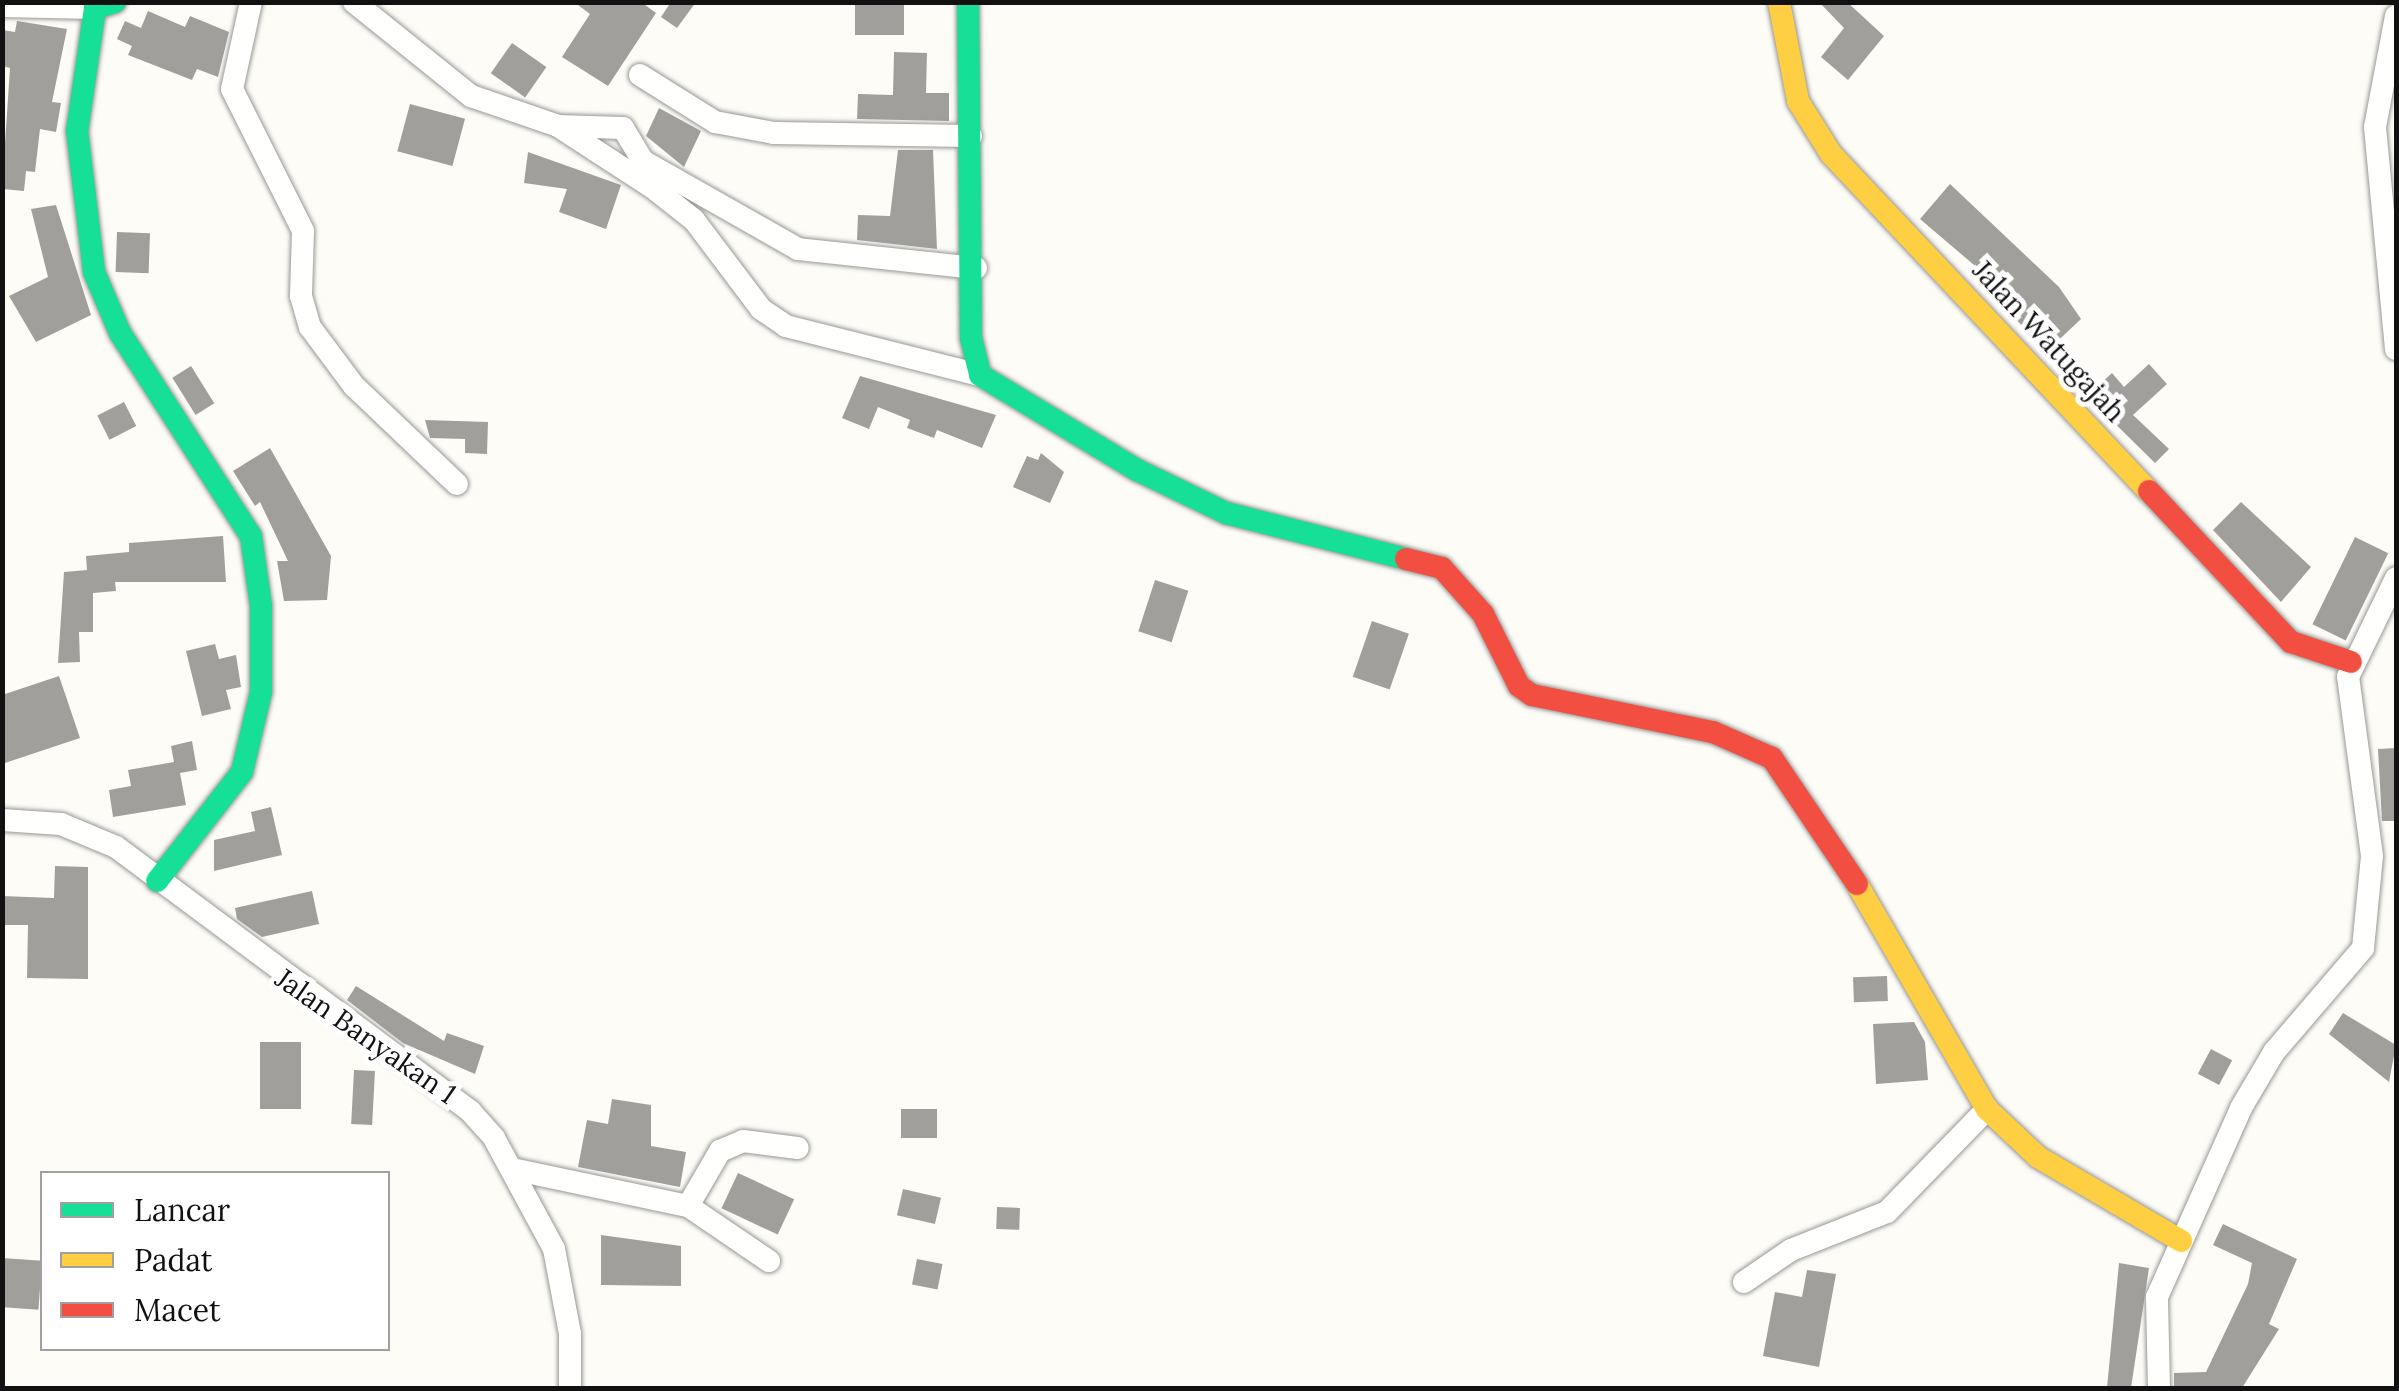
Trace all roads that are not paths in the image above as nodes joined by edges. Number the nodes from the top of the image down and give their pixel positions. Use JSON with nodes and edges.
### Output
{"nodes":[{"id":1,"x":251,"y":2,"type":"edge"},
{"id":2,"x":354,"y":2,"type":"edge"},
{"id":3,"x":968,"y":2,"type":"edge"},
{"id":4,"x":1779,"y":2,"type":"edge"},
{"id":5,"x":105,"y":5,"type":"edge"},
{"id":6,"x":2,"y":6,"type":"edge"},
{"id":7,"x":2396,"y":16,"type":"edge"},
{"id":8,"x":640,"y":75,"type":"dead end"},
{"id":9,"x":558,"y":126,"type":"junction"},
{"id":10,"x":972,"y":136,"type":"junction"},
{"id":11,"x":976,"y":268,"type":"junction"},
{"id":12,"x":2396,"y":349,"type":"edge"},
{"id":13,"x":980,"y":375,"type":"junction"},
{"id":14,"x":457,"y":484,"type":"dead end"},
{"id":15,"x":2396,"y":578,"type":"edge"},
{"id":16,"x":2351,"y":662,"type":"junction"},
{"id":17,"x":2,"y":820,"type":"edge"},
{"id":18,"x":157,"y":881,"type":"junction"},
{"id":19,"x":1987,"y":1110,"type":"junction"},
{"id":20,"x":798,"y":1148,"type":"dead end"},
{"id":21,"x":512,"y":1170,"type":"junction"},
{"id":22,"x":688,"y":1206,"type":"junction"},
{"id":23,"x":2181,"y":1241,"type":"junction"},
{"id":24,"x":769,"y":1260,"type":"dead end"},
{"id":25,"x":1744,"y":1282,"type":"dead end"},
{"id":26,"x":570,"y":1388,"type":"edge"},
{"id":27,"x":2160,"y":1388,"type":"edge"}],
"edges":[{"from":1,"to":14,"type":"street"},
{"from":2,"to":9,"type":"street"},
{"from":3,"to":10,"type":"street"},
{"from":4,"to":16,"type":"street","name":"Jalan Watugajah"},
{"from":5,"to":6,"type":"street"},
{"from":5,"to":18,"type":"street"},
{"from":7,"to":12,"type":"street"},
{"from":8,"to":10,"type":"street"},
{"from":9,"to":11,"type":"street"},
{"from":9,"to":13,"type":"street"},
{"from":10,"to":11,"type":"street"},
{"from":11,"to":13,"type":"street"},
{"from":13,"to":19,"type":"street"},
{"from":15,"to":16,"type":"street"},
{"from":16,"to":23,"type":"street"},
{"from":17,"to":18,"type":"street","name":"Jalan Banyakan 1"},
{"from":18,"to":21,"type":"street","name":"Jalan Banyakan 1"},
{"from":19,"to":23,"type":"street"},
{"from":19,"to":25,"type":"street"},
{"from":20,"to":22,"type":"street"},
{"from":21,"to":22,"type":"street"},
{"from":21,"to":26,"type":"street","name":"Jalan Banyakan 1"},
{"from":22,"to":24,"type":"street"},
{"from":23,"to":27,"type":"street"}]}
